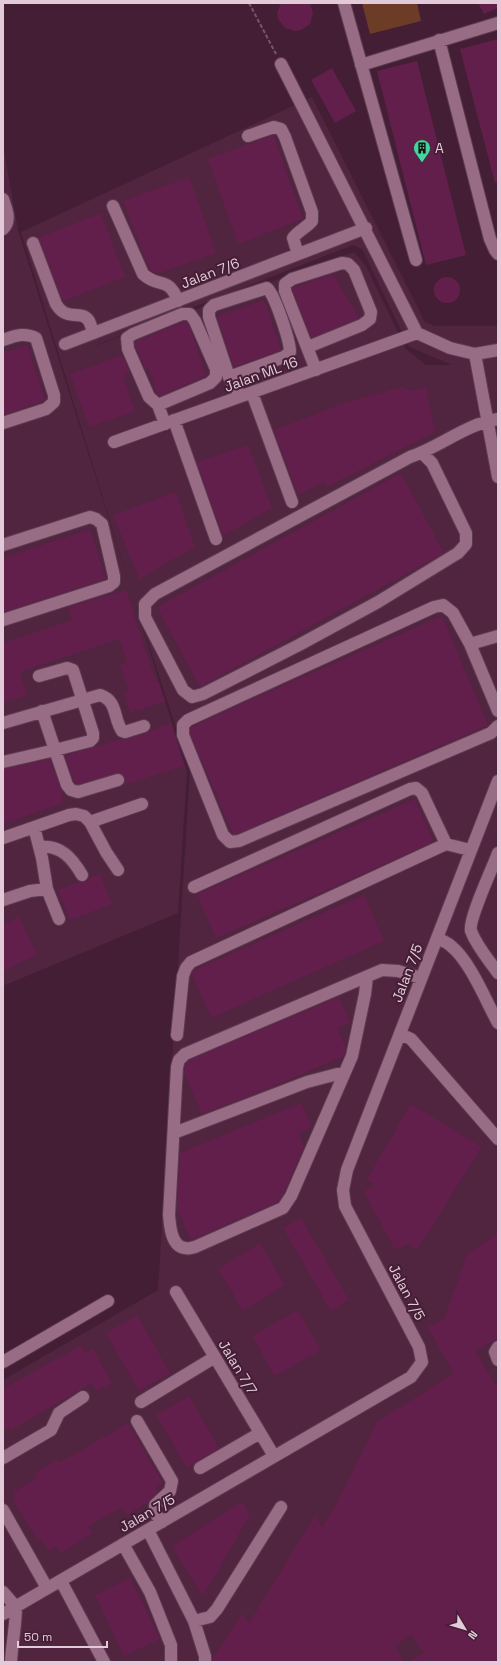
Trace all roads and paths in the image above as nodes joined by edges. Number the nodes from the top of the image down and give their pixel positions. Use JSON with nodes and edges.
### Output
{"nodes":[{"id":1,"x":249,"y":3,"type":"edge"},
{"id":2,"x":344,"y":3,"type":"edge"},
{"id":3,"x":498,"y":23,"type":"edge"},
{"id":4,"x":439,"y":40,"type":"junction"},
{"id":5,"x":282,"y":64,"type":"joint"},
{"id":6,"x":361,"y":65,"type":"junction"},
{"id":7,"x":248,"y":136,"type":"dead end"},
{"id":8,"x":3,"y":199,"type":"edge"},
{"id":9,"x":113,"y":206,"type":"dead end"},
{"id":10,"x":366,"y":228,"type":"junction"},
{"id":11,"x":3,"y":229,"type":"edge"},
{"id":12,"x":33,"y":243,"type":"dead end"},
{"id":13,"x":298,"y":254,"type":"junction"},
{"id":14,"x":498,"y":254,"type":"edge"},
{"id":15,"x":416,"y":260,"type":"dead end"},
{"id":16,"x":178,"y":301,"type":"junction"},
{"id":17,"x":94,"y":333,"type":"junction"},
{"id":18,"x":418,"y":333,"type":"junction"},
{"id":19,"x":3,"y":340,"type":"edge"},
{"id":20,"x":65,"y":344,"type":"dead end"},
{"id":21,"x":308,"y":347,"type":"junction"},
{"id":22,"x":498,"y":350,"type":"edge"},
{"id":23,"x":475,"y":354,"type":"junction"},
{"id":24,"x":316,"y":370,"type":"junction"},
{"id":25,"x":229,"y":377,"type":"junction"},
{"id":26,"x":247,"y":394,"type":"junction"},
{"id":27,"x":158,"y":405,"type":"junction"},
{"id":28,"x":492,"y":420,"type":"edge"},
{"id":29,"x":170,"y":422,"type":"junction"},
{"id":30,"x":3,"y":423,"type":"edge"},
{"id":31,"x":114,"y":442,"type":"dead end"},
{"id":32,"x":422,"y":453,"type":"junction"},
{"id":33,"x":498,"y":478,"type":"edge"},
{"id":34,"x":292,"y":502,"type":"dead end"},
{"id":35,"x":216,"y":539,"type":"dead end"},
{"id":36,"x":3,"y":545,"type":"edge"},
{"id":37,"x":3,"y":620,"type":"edge"},
{"id":38,"x":498,"y":636,"type":"edge"},
{"id":39,"x":470,"y":644,"type":"junction"},
{"id":40,"x":39,"y":676,"type":"dead end"},
{"id":41,"x":83,"y":699,"type":"junction"},
{"id":42,"x":42,"y":711,"type":"junction"},
{"id":43,"x":498,"y":711,"type":"edge"},
{"id":44,"x":3,"y":723,"type":"edge"},
{"id":45,"x":144,"y":726,"type":"dead end"},
{"id":46,"x":498,"y":726,"type":"edge"},
{"id":47,"x":55,"y":750,"type":"junction"},
{"id":48,"x":3,"y":762,"type":"edge"},
{"id":49,"x":118,"y":780,"type":"dead end"},
{"id":50,"x":498,"y":781,"type":"edge"},
{"id":51,"x":142,"y":804,"type":"dead end"},
{"id":52,"x":493,"y":810,"type":"edge"},
{"id":53,"x":90,"y":822,"type":"junction"},
{"id":54,"x":34,"y":827,"type":"junction"},
{"id":55,"x":3,"y":838,"type":"edge"},
{"id":56,"x":446,"y":844,"type":"junction"},
{"id":57,"x":40,"y":847,"type":"junction"},
{"id":58,"x":470,"y":850,"type":"junction"},
{"id":59,"x":498,"y":853,"type":"edge"},
{"id":60,"x":118,"y":870,"type":"dead end"},
{"id":61,"x":82,"y":875,"type":"dead end"},
{"id":62,"x":194,"y":887,"type":"dead end"},
{"id":63,"x":47,"y":889,"type":"junction"},
{"id":64,"x":3,"y":900,"type":"edge"},
{"id":65,"x":59,"y":920,"type":"dead end"},
{"id":66,"x":437,"y":938,"type":"junction"},
{"id":67,"x":498,"y":972,"type":"edge"},
{"id":68,"x":367,"y":977,"type":"junction"},
{"id":69,"x":422,"y":978,"type":"junction"},
{"id":70,"x":498,"y":1023,"type":"edge"},
{"id":71,"x":400,"y":1034,"type":"junction"},
{"id":72,"x":177,"y":1035,"type":"dead end"},
{"id":73,"x":345,"y":1072,"type":"junction"},
{"id":74,"x":174,"y":1133,"type":"junction"},
{"id":75,"x":498,"y":1139,"type":"edge"},
{"id":76,"x":176,"y":1292,"type":"dead end"},
{"id":77,"x":108,"y":1301,"type":"dead end"},
{"id":78,"x":498,"y":1347,"type":"edge"},
{"id":79,"x":215,"y":1357,"type":"junction"},
{"id":80,"x":4,"y":1359,"type":"edge"},
{"id":81,"x":498,"y":1360,"type":"edge"},
{"id":82,"x":83,"y":1397,"type":"dead end"},
{"id":83,"x":141,"y":1402,"type":"dead end"},
{"id":84,"x":137,"y":1421,"type":"dead end"},
{"id":85,"x":260,"y":1433,"type":"junction"},
{"id":86,"x":274,"y":1456,"type":"junction"},
{"id":87,"x":3,"y":1458,"type":"edge"},
{"id":88,"x":200,"y":1468,"type":"dead end"},
{"id":89,"x":281,"y":1507,"type":"dead end"},
{"id":90,"x":3,"y":1510,"type":"edge"},
{"id":91,"x":162,"y":1522,"type":"junction"},
{"id":92,"x":148,"y":1530,"type":"junction"},
{"id":93,"x":123,"y":1544,"type":"junction"},
{"id":94,"x":61,"y":1581,"type":"junction"},
{"id":95,"x":47,"y":1588,"type":"junction"},
{"id":96,"x":3,"y":1592,"type":"edge"},
{"id":97,"x":16,"y":1607,"type":"junction"},
{"id":98,"x":3,"y":1614,"type":"edge"},
{"id":99,"x":194,"y":1621,"type":"junction"},
{"id":100,"x":11,"y":1662,"type":"edge"},
{"id":101,"x":104,"y":1662,"type":"edge"},
{"id":102,"x":171,"y":1662,"type":"edge"},
{"id":103,"x":205,"y":1662,"type":"edge"}],
"edges":[{"from":1,"to":5,"type":"path"},
{"from":2,"to":6,"type":"street"},
{"from":3,"to":4,"type":"street"},
{"from":4,"to":6,"type":"street"},
{"from":4,"to":14,"type":"street"},
{"from":5,"to":10,"type":"street"},
{"from":6,"to":15,"type":"street"},
{"from":7,"to":13,"type":"street"},
{"from":8,"to":11,"type":"street"},
{"from":9,"to":16,"type":"street"},
{"from":10,"to":13,"type":"street","name":"Jalan 7/6"},
{"from":10,"to":18,"type":"street"},
{"from":12,"to":17,"type":"street"},
{"from":13,"to":16,"type":"street","name":"Jalan 7/6"},
{"from":16,"to":17,"type":"street","name":"Jalan 7/6"},
{"from":17,"to":20,"type":"street","name":"Jalan 7/6"},
{"from":18,"to":23,"type":"street"},
{"from":18,"to":24,"type":"street","name":"Jalan ML 16"},
{"from":19,"to":30,"type":"street"},
{"from":21,"to":21,"type":"street"},
{"from":21,"to":24,"type":"street"},
{"from":22,"to":23,"type":"street"},
{"from":23,"to":28,"type":"street"},
{"from":24,"to":26,"type":"street","name":"Jalan ML 16"},
{"from":25,"to":25,"type":"street"},
{"from":25,"to":26,"type":"street"},
{"from":26,"to":29,"type":"street","name":"Jalan ML 16"},
{"from":26,"to":34,"type":"street"},
{"from":27,"to":27,"type":"street"},
{"from":27,"to":29,"type":"street"},
{"from":28,"to":32,"type":"street"},
{"from":28,"to":33,"type":"street"},
{"from":29,"to":31,"type":"street","name":"Jalan ML 16"},
{"from":29,"to":35,"type":"street"},
{"from":32,"to":32,"type":"street"},
{"from":36,"to":37,"type":"street"},
{"from":38,"to":39,"type":"street"},
{"from":39,"to":43,"type":"street"},
{"from":39,"to":46,"type":"street"},
{"from":40,"to":41,"type":"street"},
{"from":41,"to":42,"type":"street"},
{"from":41,"to":45,"type":"street"},
{"from":41,"to":47,"type":"street"},
{"from":42,"to":44,"type":"street"},
{"from":42,"to":47,"type":"street"},
{"from":47,"to":48,"type":"street"},
{"from":47,"to":49,"type":"street"},
{"from":50,"to":52,"type":"street","name":"Jalan 7/5"},
{"from":51,"to":53,"type":"street"},
{"from":52,"to":58,"type":"street","name":"Jalan 7/5"},
{"from":53,"to":54,"type":"street"},
{"from":53,"to":60,"type":"street"},
{"from":54,"to":55,"type":"street"},
{"from":54,"to":57,"type":"street"},
{"from":56,"to":58,"type":"street"},
{"from":56,"to":62,"type":"street"},
{"from":56,"to":72,"type":"street"},
{"from":57,"to":61,"type":"street"},
{"from":57,"to":63,"type":"street"},
{"from":58,"to":66,"type":"street","name":"Jalan 7/5"},
{"from":59,"to":67,"type":"street"},
{"from":63,"to":64,"type":"street"},
{"from":63,"to":65,"type":"street"},
{"from":66,"to":69,"type":"street","name":"Jalan 7/5"},
{"from":66,"to":70,"type":"street"},
{"from":68,"to":69,"type":"street"},
{"from":68,"to":73,"type":"street"},
{"from":68,"to":74,"type":"street"},
{"from":69,"to":71,"type":"street","name":"Jalan 7/5"},
{"from":71,"to":75,"type":"street"},
{"from":71,"to":86,"type":"street","name":"Jalan 7/5"},
{"from":73,"to":74,"type":"street"},
{"from":73,"to":74,"type":"street"},
{"from":76,"to":79,"type":"street","name":"Jalan 7/7"},
{"from":77,"to":80,"type":"street"},
{"from":78,"to":81,"type":"street"},
{"from":79,"to":83,"type":"street"},
{"from":79,"to":85,"type":"street","name":"Jalan 7/7"},
{"from":82,"to":87,"type":"street"},
{"from":84,"to":91,"type":"street"},
{"from":85,"to":86,"type":"street","name":"Jalan 7/7"},
{"from":85,"to":88,"type":"street"},
{"from":86,"to":91,"type":"street","name":"Jalan 7/5"},
{"from":89,"to":99,"type":"street"},
{"from":90,"to":95,"type":"street"},
{"from":91,"to":92,"type":"street","name":"Jalan 7/5"},
{"from":92,"to":93,"type":"street","name":"Jalan 7/5"},
{"from":92,"to":99,"type":"street"},
{"from":93,"to":94,"type":"street","name":"Jalan 7/5"},
{"from":93,"to":102,"type":"street"},
{"from":94,"to":95,"type":"street","name":"Jalan 7/5"},
{"from":94,"to":101,"type":"street"},
{"from":95,"to":97,"type":"street","name":"Jalan 7/5"},
{"from":96,"to":97,"type":"street"},
{"from":97,"to":98,"type":"street","name":"Jalan 7/5"},
{"from":97,"to":100,"type":"street"},
{"from":99,"to":103,"type":"street"}]}
